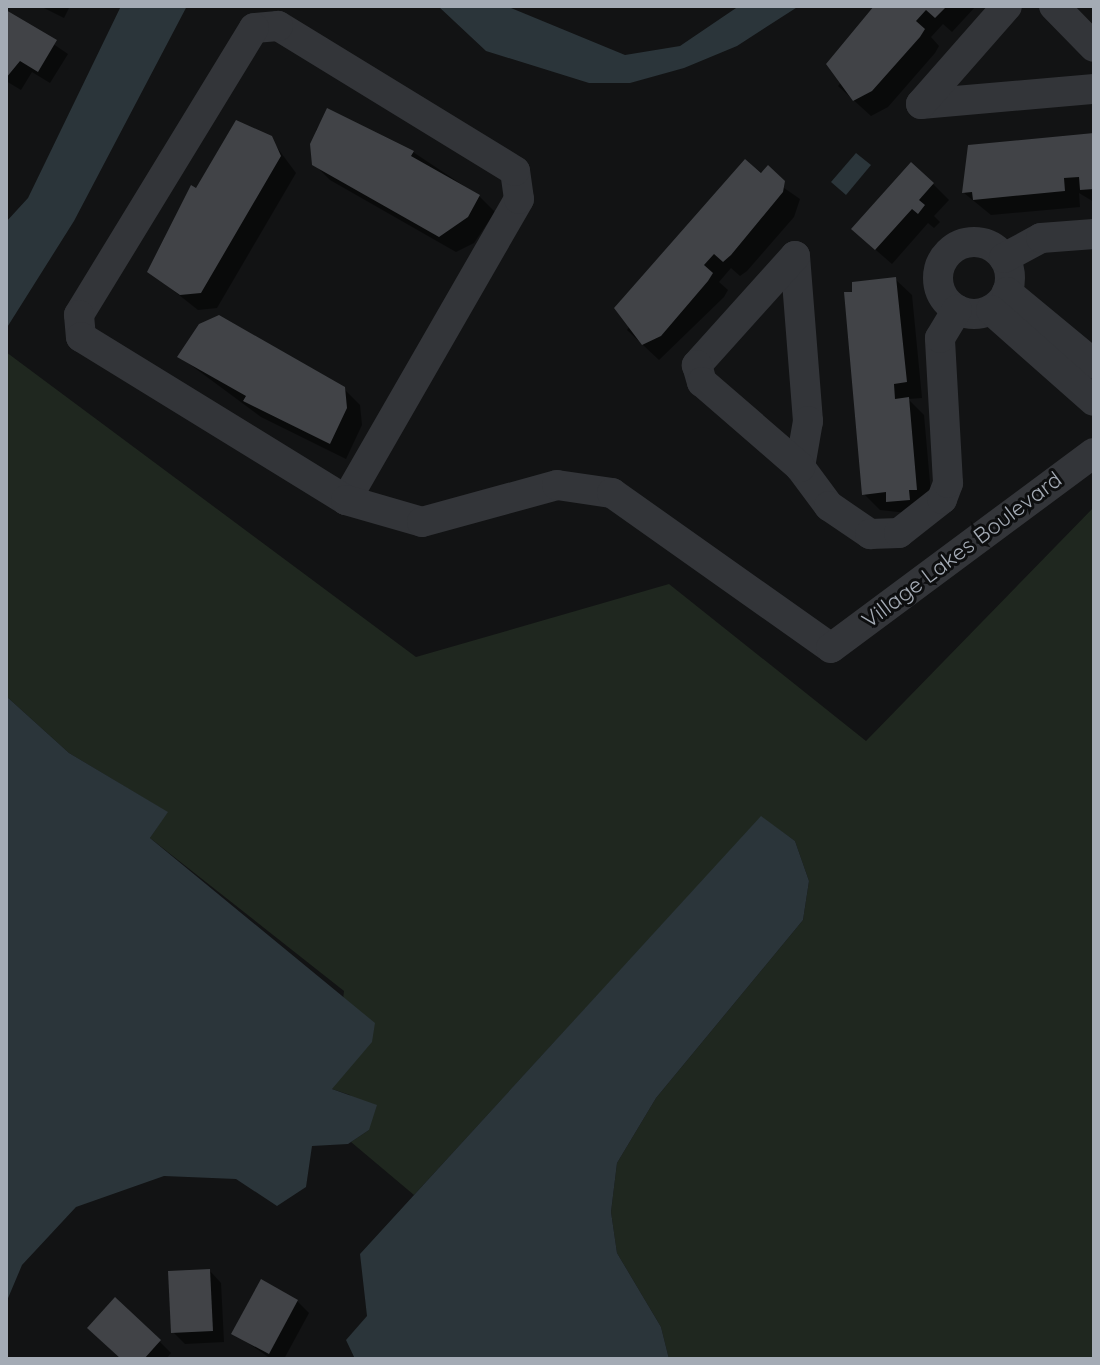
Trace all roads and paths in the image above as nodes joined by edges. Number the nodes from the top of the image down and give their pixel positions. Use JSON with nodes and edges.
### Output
{"nodes":[{"id":1,"x":1007,"y":6,"type":"edge"},
{"id":2,"x":1054,"y":6,"type":"edge"},
{"id":3,"x":1094,"y":47,"type":"edge"},
{"id":4,"x":1094,"y":89,"type":"edge"},
{"id":5,"x":1094,"y":234,"type":"edge"},
{"id":6,"x":1004,"y":258,"type":"junction"},
{"id":7,"x":999,"y":301,"type":"junction"},
{"id":8,"x":957,"y":310,"type":"junction"},
{"id":9,"x":1094,"y":364,"type":"edge"},
{"id":10,"x":1094,"y":401,"type":"edge"},
{"id":11,"x":1094,"y":453,"type":"edge"},
{"id":12,"x":800,"y":467,"type":"junction"},
{"id":13,"x":346,"y":500,"type":"junction"}],
"edges":[{"from":1,"to":4,"type":"street"},
{"from":2,"to":3,"type":"street"},
{"from":5,"to":6,"type":"street"},
{"from":6,"to":7,"type":"street"},
{"from":6,"to":8,"type":"street"},
{"from":7,"to":8,"type":"street"},
{"from":7,"to":9,"type":"street"},
{"from":7,"to":10,"type":"street"},
{"from":8,"to":12,"type":"street"},
{"from":11,"to":13,"type":"street","name":"Village Lakes Boulevard"},
{"from":12,"to":12,"type":"street"},
{"from":13,"to":13,"type":"street"}]}
